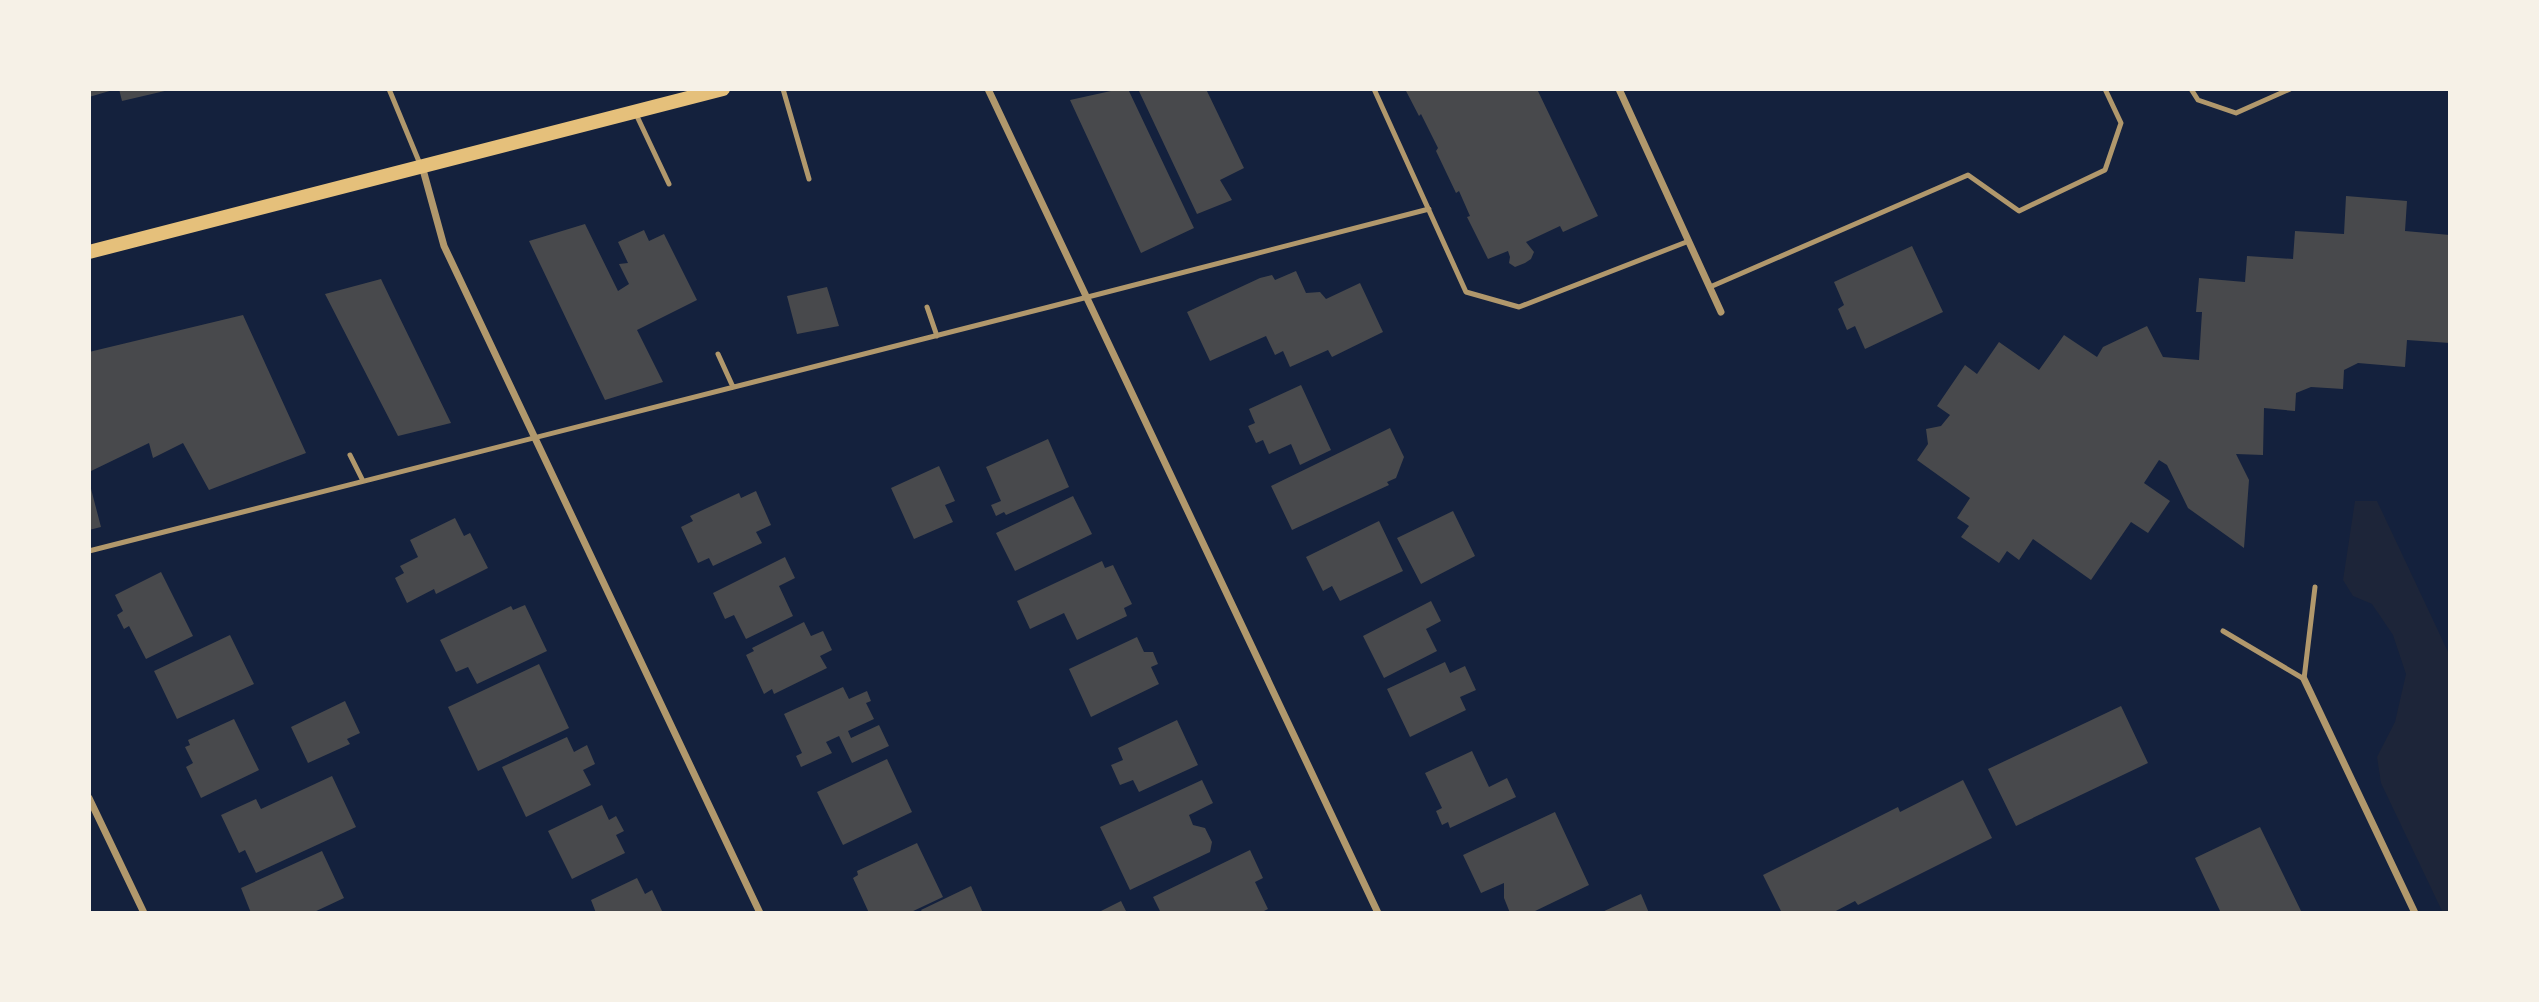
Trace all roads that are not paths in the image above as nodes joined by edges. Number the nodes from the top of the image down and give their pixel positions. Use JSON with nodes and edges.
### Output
{"nodes":[{"id":1,"x":389,"y":89,"type":"edge"},
{"id":2,"x":723,"y":89,"type":"edge"},
{"id":3,"x":783,"y":89,"type":"edge"},
{"id":4,"x":988,"y":89,"type":"edge"},
{"id":5,"x":1374,"y":89,"type":"edge"},
{"id":6,"x":1619,"y":89,"type":"edge"},
{"id":7,"x":2105,"y":89,"type":"edge"},
{"id":8,"x":2191,"y":89,"type":"edge"},
{"id":9,"x":2290,"y":89,"type":"edge"},
{"id":10,"x":635,"y":112,"type":"junction"},
{"id":11,"x":422,"y":166,"type":"junction"},
{"id":12,"x":809,"y":178,"type":"dead end"},
{"id":13,"x":669,"y":184,"type":"dead end"},
{"id":14,"x":1429,"y":209,"type":"junction"},
{"id":15,"x":1689,"y":241,"type":"junction"},
{"id":16,"x":89,"y":252,"type":"edge"},
{"id":17,"x":1710,"y":287,"type":"junction"},
{"id":18,"x":1086,"y":298,"type":"junction"},
{"id":19,"x":927,"y":307,"type":"dead end"},
{"id":20,"x":1721,"y":312,"type":"dead end"},
{"id":21,"x":937,"y":336,"type":"junction"},
{"id":22,"x":718,"y":354,"type":"dead end"},
{"id":23,"x":733,"y":387,"type":"junction"},
{"id":24,"x":535,"y":438,"type":"junction"},
{"id":25,"x":351,"y":456,"type":"dead end"},
{"id":26,"x":363,"y":481,"type":"junction"},
{"id":27,"x":89,"y":551,"type":"edge"},
{"id":28,"x":2315,"y":587,"type":"dead end"},
{"id":29,"x":2223,"y":631,"type":"dead end"},
{"id":30,"x":2304,"y":679,"type":"junction"},
{"id":31,"x":89,"y":798,"type":"edge"},
{"id":32,"x":144,"y":913,"type":"edge"},
{"id":33,"x":760,"y":913,"type":"edge"},
{"id":34,"x":1378,"y":913,"type":"edge"},
{"id":35,"x":2415,"y":913,"type":"edge"}],
"edges":[{"from":1,"to":11,"type":"lane"},
{"from":2,"to":10,"type":"main road"},
{"from":3,"to":12,"type":"lane"},
{"from":4,"to":18,"type":"street"},
{"from":5,"to":14,"type":"lane"},
{"from":6,"to":15,"type":"street"},
{"from":7,"to":17,"type":"lane"},
{"from":8,"to":9,"type":"lane"},
{"from":10,"to":11,"type":"main road"},
{"from":10,"to":13,"type":"lane"},
{"from":11,"to":16,"type":"main road"},
{"from":11,"to":24,"type":"street"},
{"from":14,"to":15,"type":"lane"},
{"from":14,"to":18,"type":"lane"},
{"from":15,"to":17,"type":"street"},
{"from":17,"to":20,"type":"street"},
{"from":18,"to":21,"type":"lane"},
{"from":18,"to":34,"type":"street"},
{"from":19,"to":21,"type":"lane"},
{"from":21,"to":23,"type":"lane"},
{"from":22,"to":23,"type":"lane"},
{"from":23,"to":24,"type":"lane"},
{"from":24,"to":26,"type":"lane"},
{"from":24,"to":33,"type":"street"},
{"from":25,"to":26,"type":"lane"},
{"from":26,"to":27,"type":"lane"},
{"from":28,"to":30,"type":"lane"},
{"from":29,"to":30,"type":"lane"},
{"from":30,"to":35,"type":"street"},
{"from":31,"to":32,"type":"street"}]}
